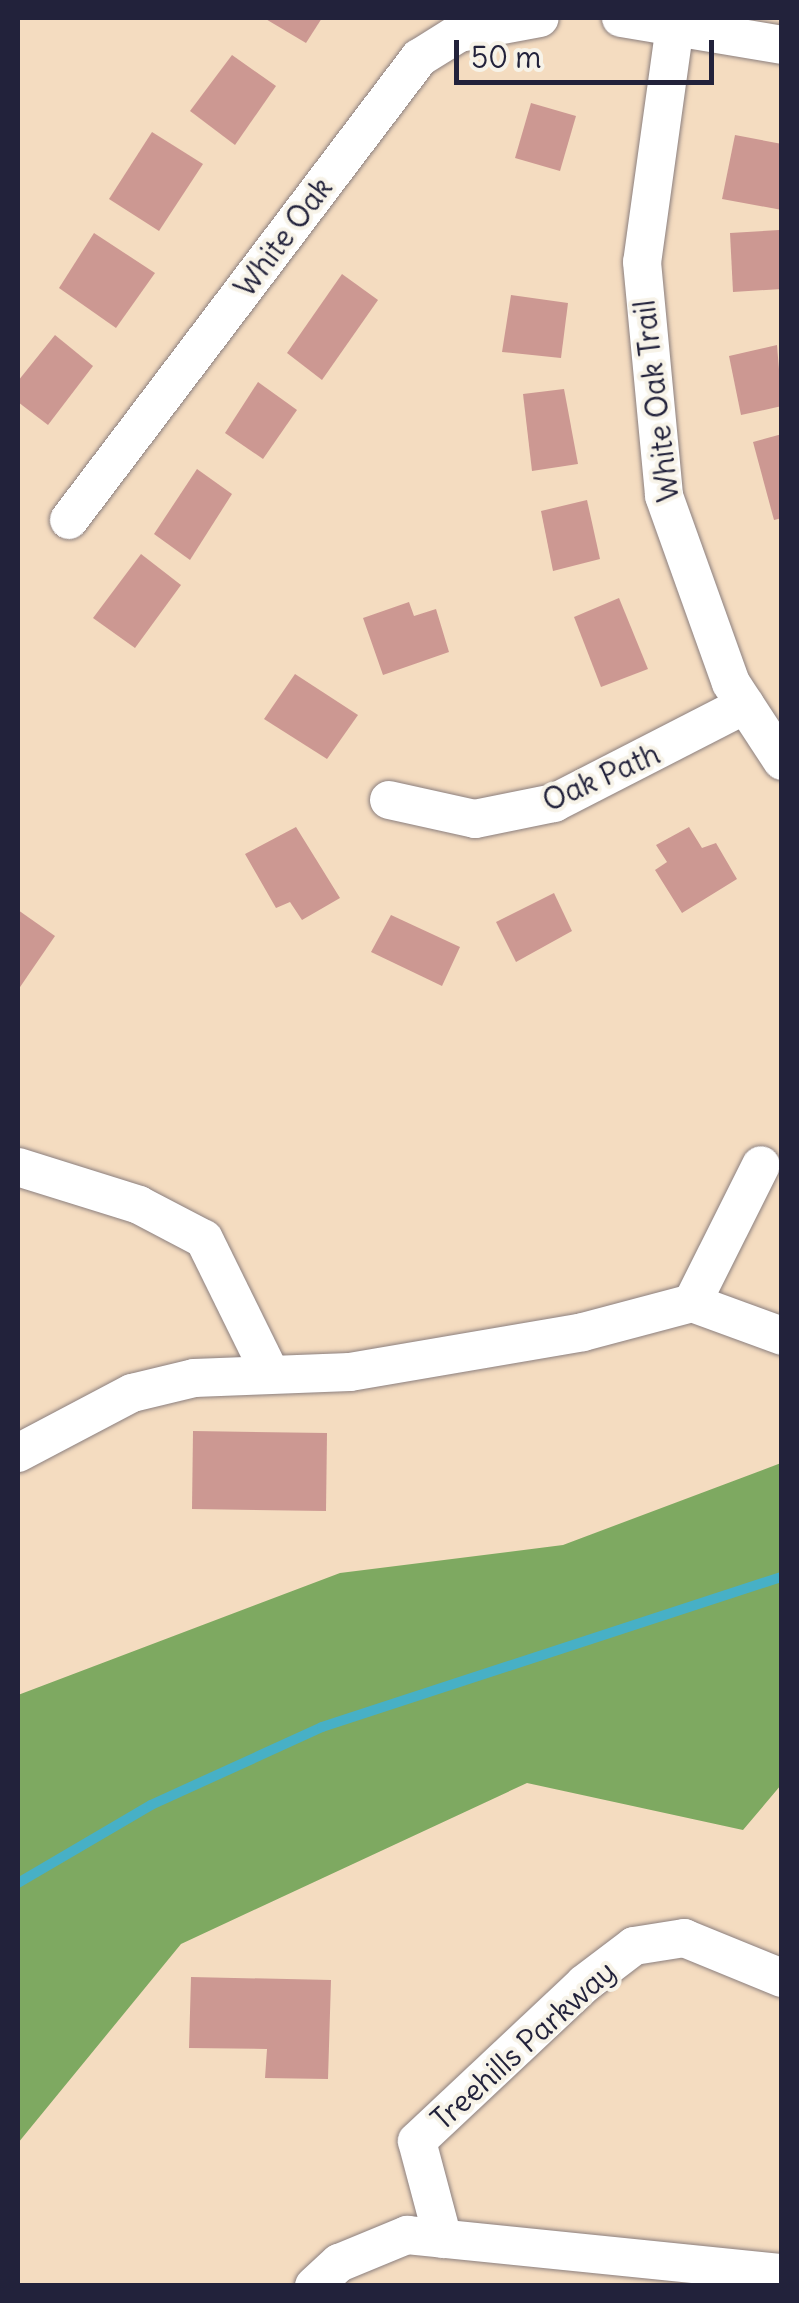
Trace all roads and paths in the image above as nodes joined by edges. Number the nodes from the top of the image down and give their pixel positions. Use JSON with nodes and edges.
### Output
{"nodes":[{"id":1,"x":540,"y":18,"type":"edge"},
{"id":2,"x":620,"y":18,"type":"edge"},
{"id":3,"x":676,"y":22,"type":"edge"},
{"id":4,"x":782,"y":45,"type":"edge"},
{"id":5,"x":69,"y":520,"type":"dead end"},
{"id":6,"x":745,"y":705,"type":"junction"},
{"id":7,"x":782,"y":761,"type":"edge"},
{"id":8,"x":389,"y":800,"type":"dead end"},
{"id":9,"x":761,"y":1165,"type":"dead end"},
{"id":10,"x":18,"y":1167,"type":"edge"},
{"id":11,"x":692,"y":1303,"type":"junction"},
{"id":12,"x":782,"y":1336,"type":"edge"},
{"id":13,"x":269,"y":1371,"type":"junction"},
{"id":14,"x":18,"y":1453,"type":"edge"},
{"id":15,"x":782,"y":1978,"type":"edge"},
{"id":16,"x":443,"y":2240,"type":"junction"},
{"id":17,"x":782,"y":2273,"type":"edge"},
{"id":18,"x":314,"y":2286,"type":"edge"}],
"edges":[{"from":1,"to":5,"type":"street","name":"White Oak"},
{"from":2,"to":3,"type":"street"},
{"from":3,"to":4,"type":"street"},
{"from":3,"to":6,"type":"street","name":"White Oak Trail"},
{"from":6,"to":7,"type":"street","name":"White Oak Trail"},
{"from":6,"to":8,"type":"street","name":"Oak Path"},
{"from":9,"to":11,"type":"street"},
{"from":10,"to":13,"type":"street"},
{"from":11,"to":12,"type":"street"},
{"from":11,"to":13,"type":"street"},
{"from":13,"to":14,"type":"street"},
{"from":15,"to":16,"type":"street","name":"Treehills Parkway"},
{"from":16,"to":17,"type":"street"},
{"from":16,"to":18,"type":"street"}]}
